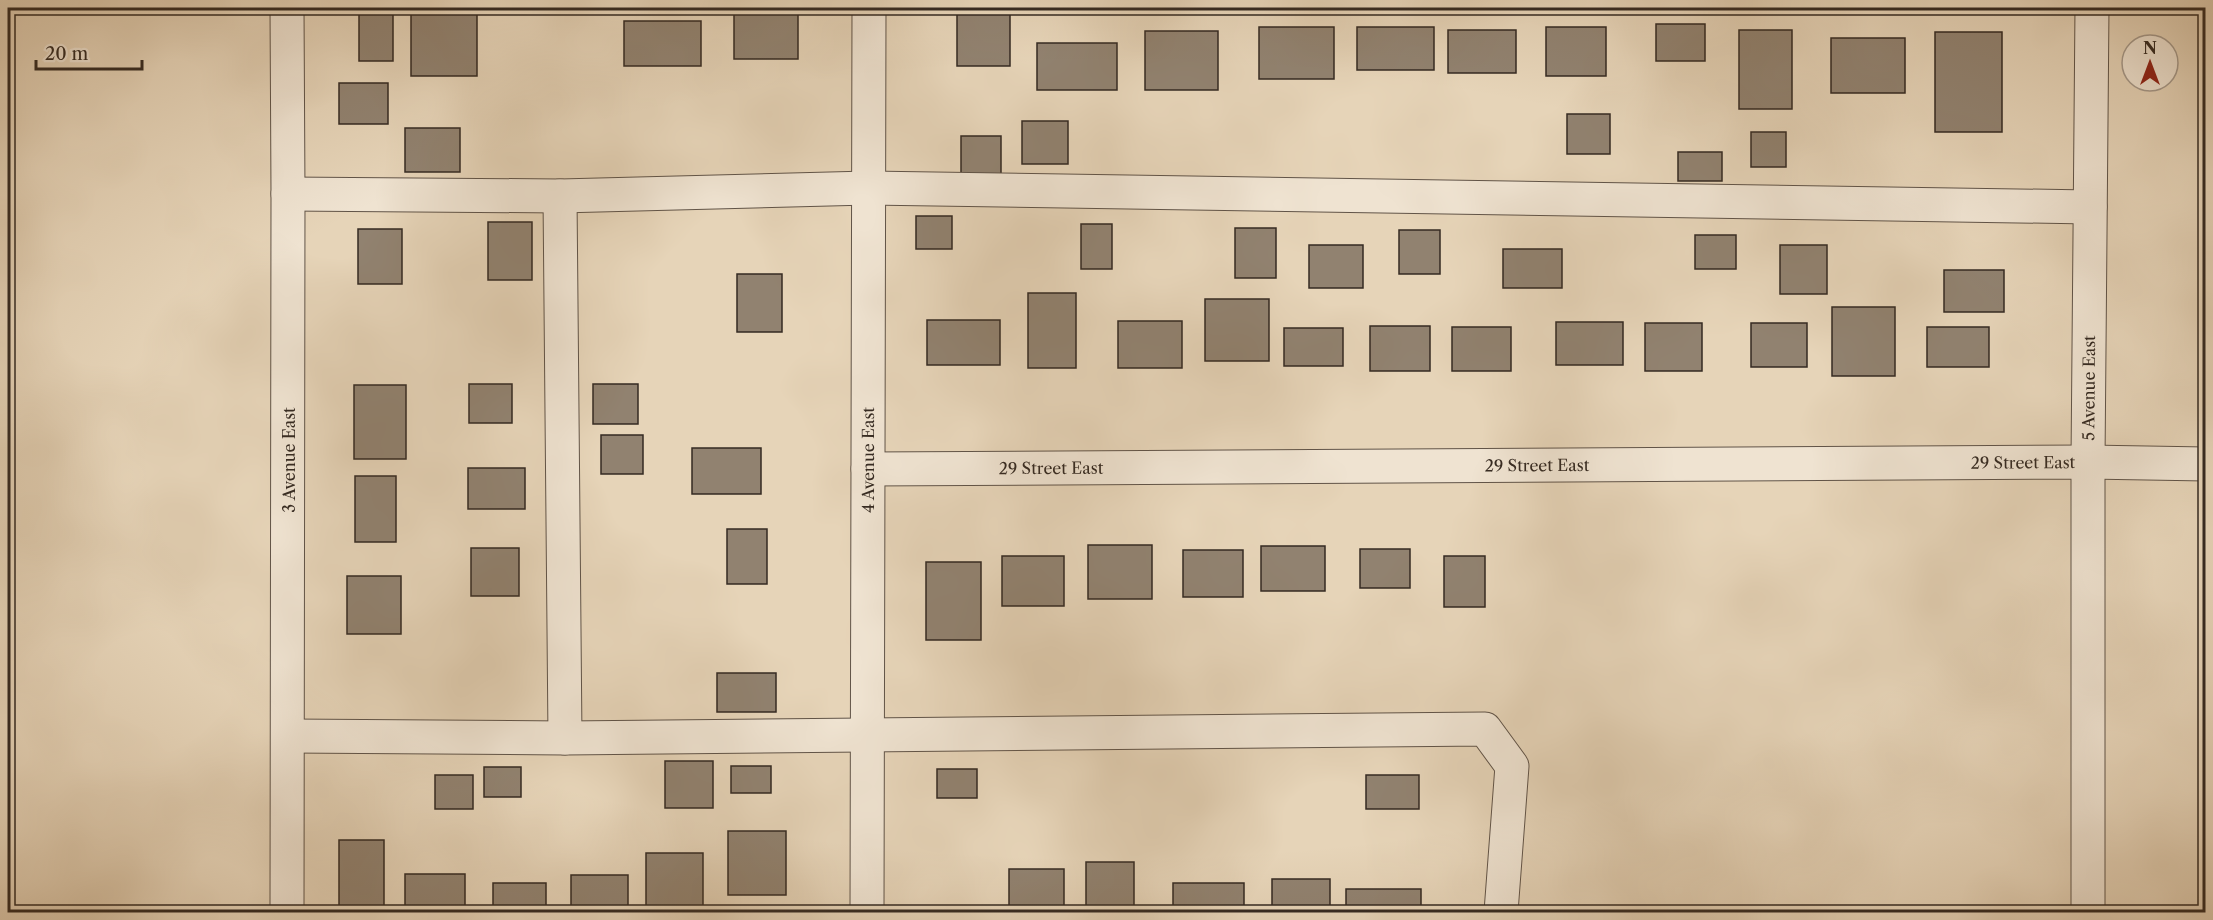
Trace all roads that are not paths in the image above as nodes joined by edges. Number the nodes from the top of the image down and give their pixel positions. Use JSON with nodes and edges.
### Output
{"nodes":[{"id":1,"x":286,"y":8,"type":"edge"},
{"id":2,"x":869,"y":8,"type":"edge"},
{"id":3,"x":2092,"y":8,"type":"edge"},
{"id":4,"x":868,"y":188,"type":"junction"},
{"id":5,"x":288,"y":194,"type":"junction"},
{"id":6,"x":560,"y":196,"type":"junction"},
{"id":7,"x":2091,"y":207,"type":"junction"},
{"id":8,"x":2088,"y":462,"type":"junction"},
{"id":9,"x":2205,"y":464,"type":"edge"},
{"id":10,"x":868,"y":469,"type":"junction"},
{"id":11,"x":868,"y":735,"type":"junction"},
{"id":12,"x":289,"y":736,"type":"junction"},
{"id":13,"x":566,"y":738,"type":"junction"},
{"id":14,"x":287,"y":912,"type":"edge"},
{"id":15,"x":867,"y":912,"type":"edge"},
{"id":16,"x":1501,"y":912,"type":"edge"},
{"id":17,"x":2088,"y":912,"type":"edge"}],
"edges":[{"from":1,"to":5,"type":"street","name":"3 Avenue East"},
{"from":2,"to":4,"type":"street","name":"4 Avenue East"},
{"from":3,"to":7,"type":"street","name":"5 Avenue East"},
{"from":4,"to":6,"type":"street"},
{"from":4,"to":7,"type":"street"},
{"from":4,"to":10,"type":"street","name":"4 Avenue East"},
{"from":5,"to":6,"type":"street"},
{"from":5,"to":12,"type":"street","name":"3 Avenue East"},
{"from":6,"to":13,"type":"street"},
{"from":7,"to":8,"type":"street","name":"5 Avenue East"},
{"from":8,"to":9,"type":"street","name":"29 Street East"},
{"from":8,"to":10,"type":"street","name":"29 Street East"},
{"from":8,"to":17,"type":"street","name":"5 Avenue East"},
{"from":10,"to":11,"type":"street","name":"4 Avenue East"},
{"from":11,"to":13,"type":"street"},
{"from":11,"to":15,"type":"street","name":"4 Avenue East"},
{"from":11,"to":16,"type":"street"},
{"from":12,"to":13,"type":"street"},
{"from":12,"to":14,"type":"street","name":"3 Avenue East"}]}
